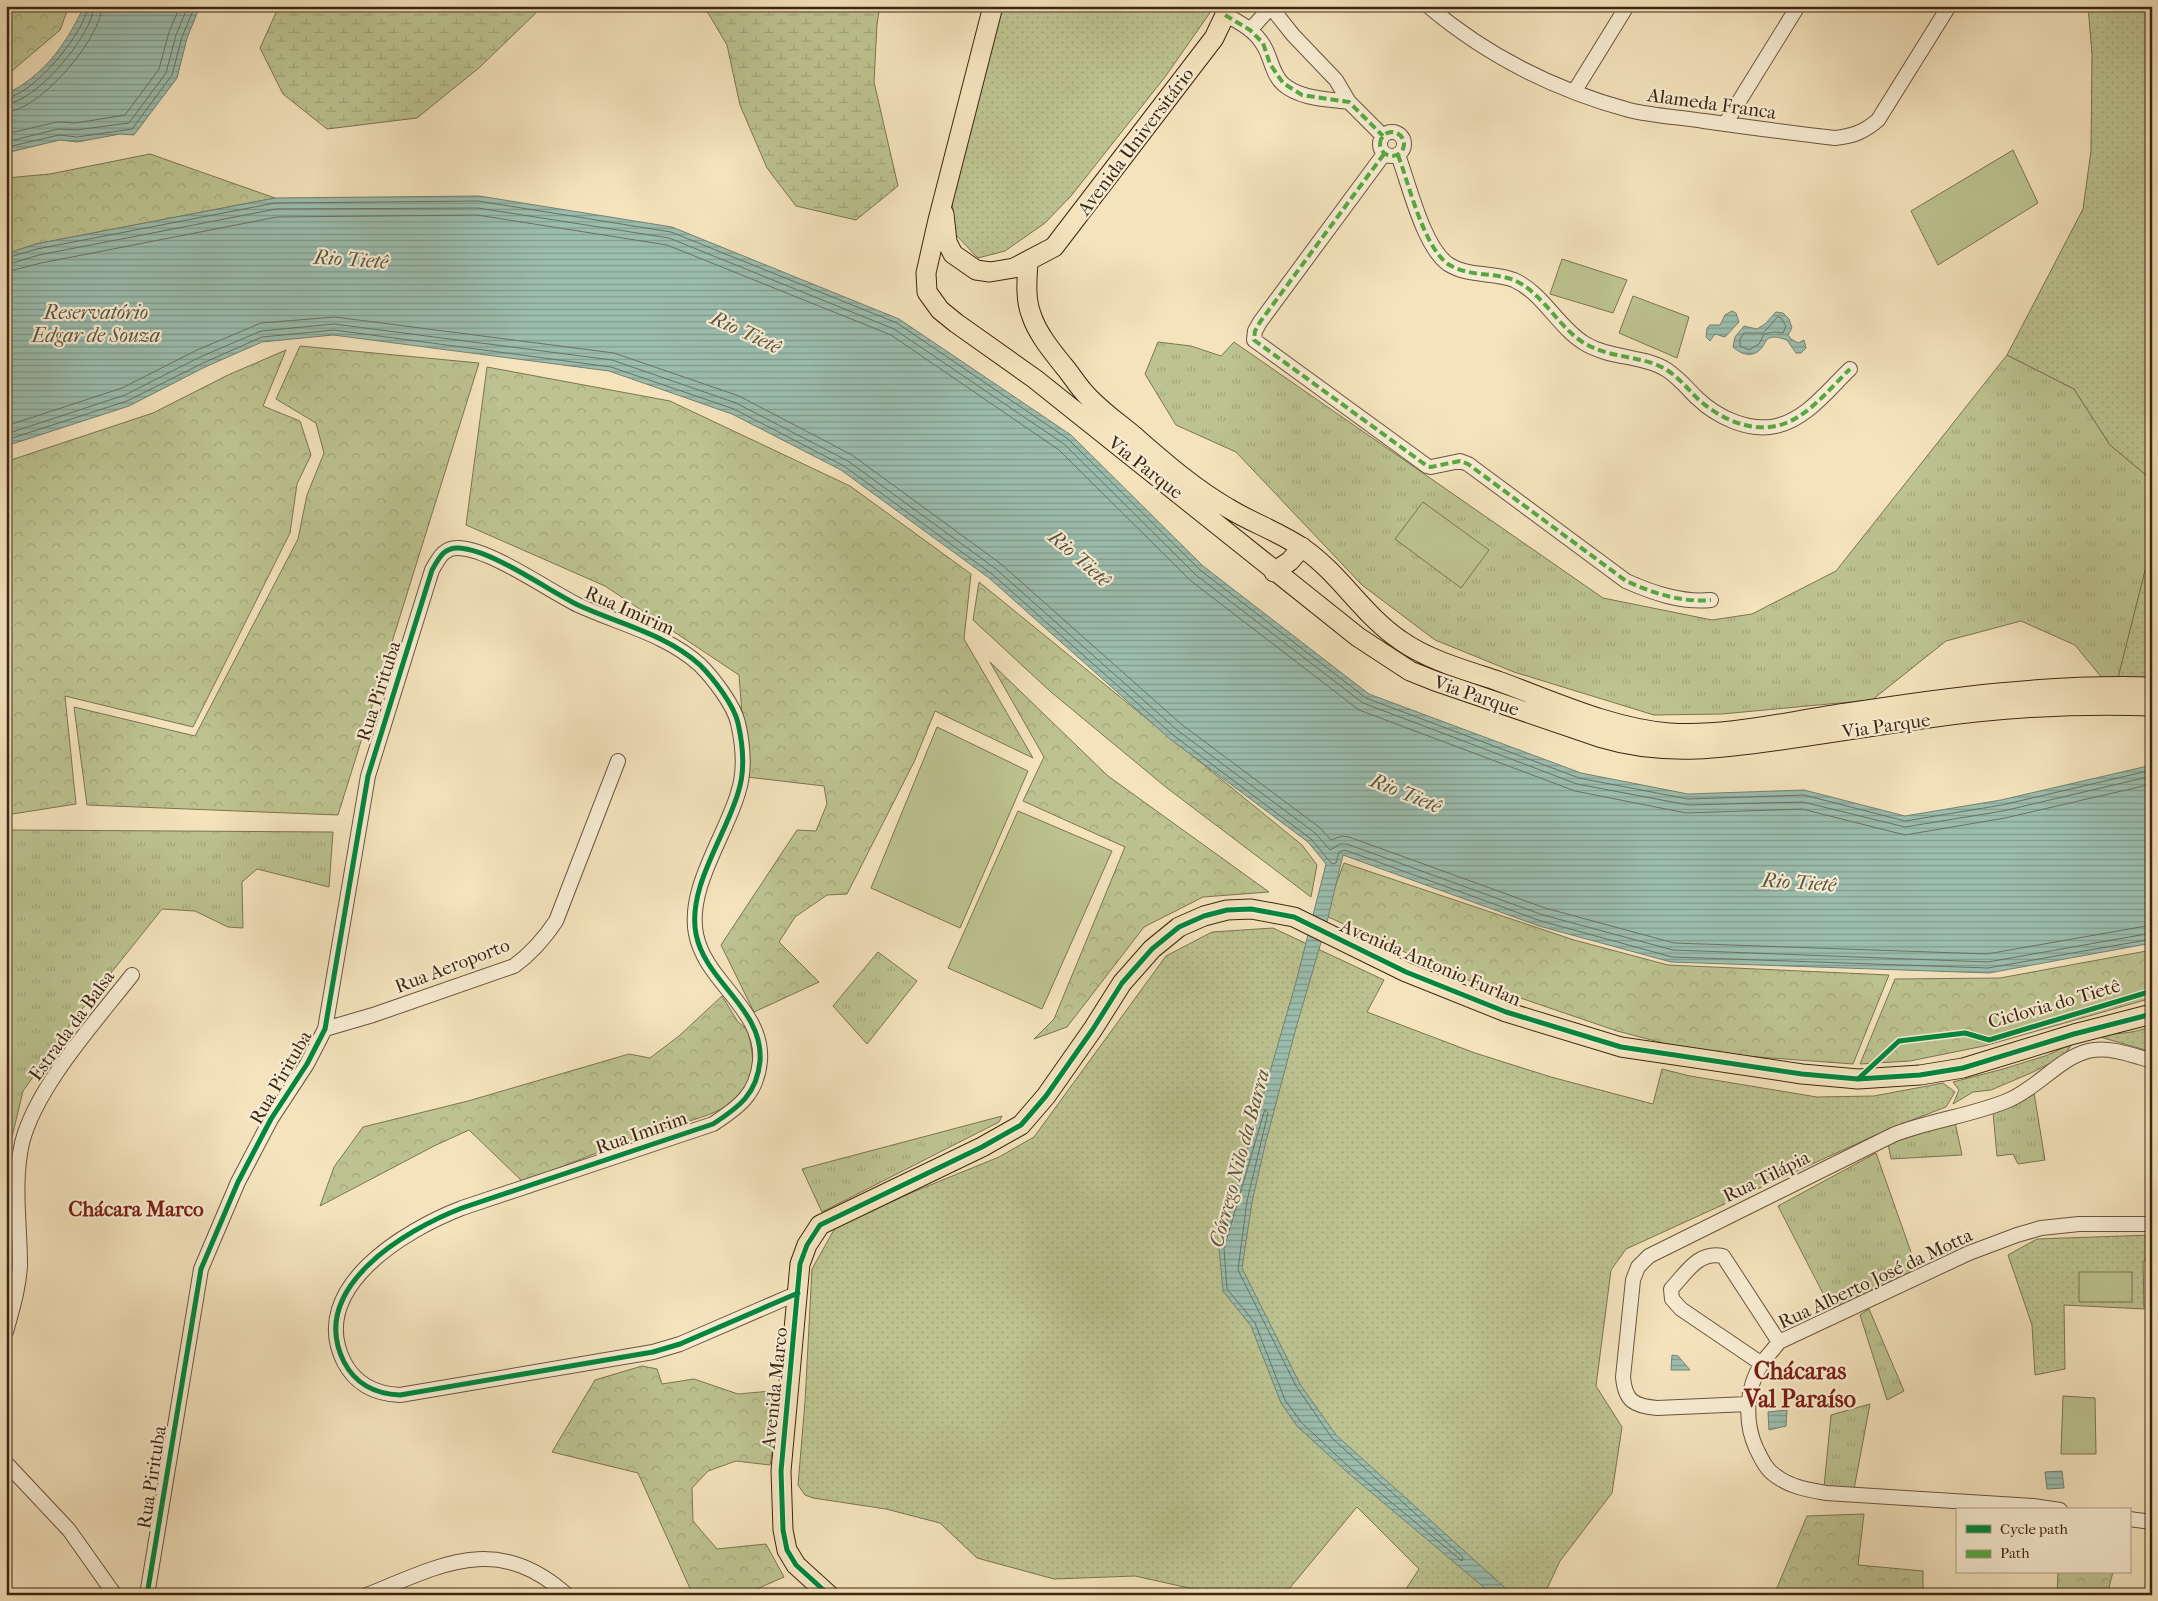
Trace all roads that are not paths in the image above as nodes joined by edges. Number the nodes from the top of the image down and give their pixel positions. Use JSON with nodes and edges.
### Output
{"nodes":[{"id":1,"x":993,"y":6,"type":"edge"},
{"id":2,"x":1428,"y":6,"type":"edge"},
{"id":3,"x":1627,"y":6,"type":"edge"},
{"id":4,"x":1798,"y":6,"type":"edge"},
{"id":5,"x":1949,"y":6,"type":"edge"},
{"id":6,"x":1270,"y":7,"type":"edge"},
{"id":7,"x":1226,"y":11,"type":"edge"},
{"id":8,"x":1445,"y":12,"type":"edge"},
{"id":9,"x":1250,"y":30,"type":"junction"},
{"id":10,"x":1574,"y":92,"type":"junction"},
{"id":11,"x":1349,"y":102,"type":"junction"},
{"id":12,"x":1725,"y":124,"type":"junction"},
{"id":13,"x":1383,"y":136,"type":"junction"},
{"id":14,"x":1391,"y":154,"type":"junction"},
{"id":15,"x":944,"y":202,"type":"junction"},
{"id":16,"x":1028,"y":262,"type":"junction"},
{"id":17,"x":1850,"y":369,"type":"dead end"},
{"id":18,"x":1302,"y":547,"type":"junction"},
{"id":19,"x":432,"y":570,"type":"joint"},
{"id":20,"x":1274,"y":572,"type":"junction"},
{"id":21,"x":1712,"y":600,"type":"dead end"},
{"id":22,"x":2152,"y":687,"type":"edge"},
{"id":23,"x":2152,"y":706,"type":"edge"},
{"id":24,"x":618,"y":761,"type":"dead end"},
{"id":25,"x":132,"y":975,"type":"dead end"},
{"id":26,"x":2152,"y":1014,"type":"edge"},
{"id":27,"x":325,"y":1029,"type":"junction"},
{"id":28,"x":2152,"y":1061,"type":"edge"},
{"id":29,"x":1046,"y":1096,"type":"joint"},
{"id":30,"x":2152,"y":1224,"type":"edge"},
{"id":31,"x":798,"y":1293,"type":"junction"},
{"id":32,"x":6,"y":1332,"type":"edge"},
{"id":33,"x":1779,"y":1342,"type":"junction"},
{"id":34,"x":1762,"y":1364,"type":"junction"},
{"id":35,"x":1748,"y":1404,"type":"junction"},
{"id":36,"x":6,"y":1464,"type":"edge"},
{"id":37,"x":2046,"y":1508,"type":"edge"},
{"id":38,"x":2130,"y":1519,"type":"edge"},
{"id":39,"x":2152,"y":1522,"type":"edge"},
{"id":40,"x":115,"y":1595,"type":"edge"},
{"id":41,"x":147,"y":1595,"type":"edge"},
{"id":42,"x":367,"y":1595,"type":"edge"},
{"id":43,"x":567,"y":1595,"type":"edge"},
{"id":44,"x":829,"y":1595,"type":"edge"}],
"edges":[{"from":1,"to":15,"type":"main road"},
{"from":2,"to":8,"type":"street","name":"Alameda Franca"},
{"from":3,"to":10,"type":"street"},
{"from":4,"to":12,"type":"street"},
{"from":5,"to":12,"type":"street","name":"Alameda Franca"},
{"from":6,"to":9,"type":"street"},
{"from":6,"to":11,"type":"street"},
{"from":7,"to":9,"type":"street"},
{"from":7,"to":16,"type":"main road","name":"Avenida Universitário"},
{"from":8,"to":10,"type":"street","name":"Alameda Franca"},
{"from":9,"to":11,"type":"street"},
{"from":10,"to":12,"type":"street","name":"Alameda Franca"},
{"from":11,"to":13,"type":"street"},
{"from":13,"to":14,"type":"street"},
{"from":13,"to":14,"type":"street"},
{"from":14,"to":17,"type":"street"},
{"from":14,"to":21,"type":"street"},
{"from":15,"to":16,"type":"main road","name":"Avenida Universitário"},
{"from":15,"to":20,"type":"main road","name":"Via Parque"},
{"from":16,"to":18,"type":"main road","name":"Via Parque"},
{"from":18,"to":20,"type":"main road"},
{"from":18,"to":22,"type":"main road","name":"Via Parque"},
{"from":19,"to":27,"type":"street","name":"Rua Pirituba"},
{"from":19,"to":31,"type":"street","name":"Rua Imirim"},
{"from":20,"to":23,"type":"main road","name":"Via Parque"},
{"from":24,"to":27,"type":"street","name":"Rua Aeroporto"},
{"from":25,"to":32,"type":"street","name":"Estrada da Balsa"},
{"from":26,"to":29,"type":"main road","name":"Avenida Antonio Furlan"},
{"from":27,"to":41,"type":"street","name":"Rua Pirituba"},
{"from":28,"to":35,"type":"street","name":"Rua Tilápia"},
{"from":29,"to":31,"type":"main road","name":"Avenida Marco"},
{"from":30,"to":33,"type":"street","name":"Rua Alberto José da Motta"},
{"from":31,"to":44,"type":"main road","name":"Avenida Marco"},
{"from":33,"to":34,"type":"street","name":"Rua Alberto José da Motta"},
{"from":33,"to":34,"type":"street"},
{"from":34,"to":35,"type":"street","name":"Rua Alberto José da Motta"},
{"from":35,"to":37,"type":"street","name":"Rua Alberto José da Motta"},
{"from":36,"to":40,"type":"street"},
{"from":38,"to":39,"type":"street"},
{"from":42,"to":43,"type":"street"}]}
